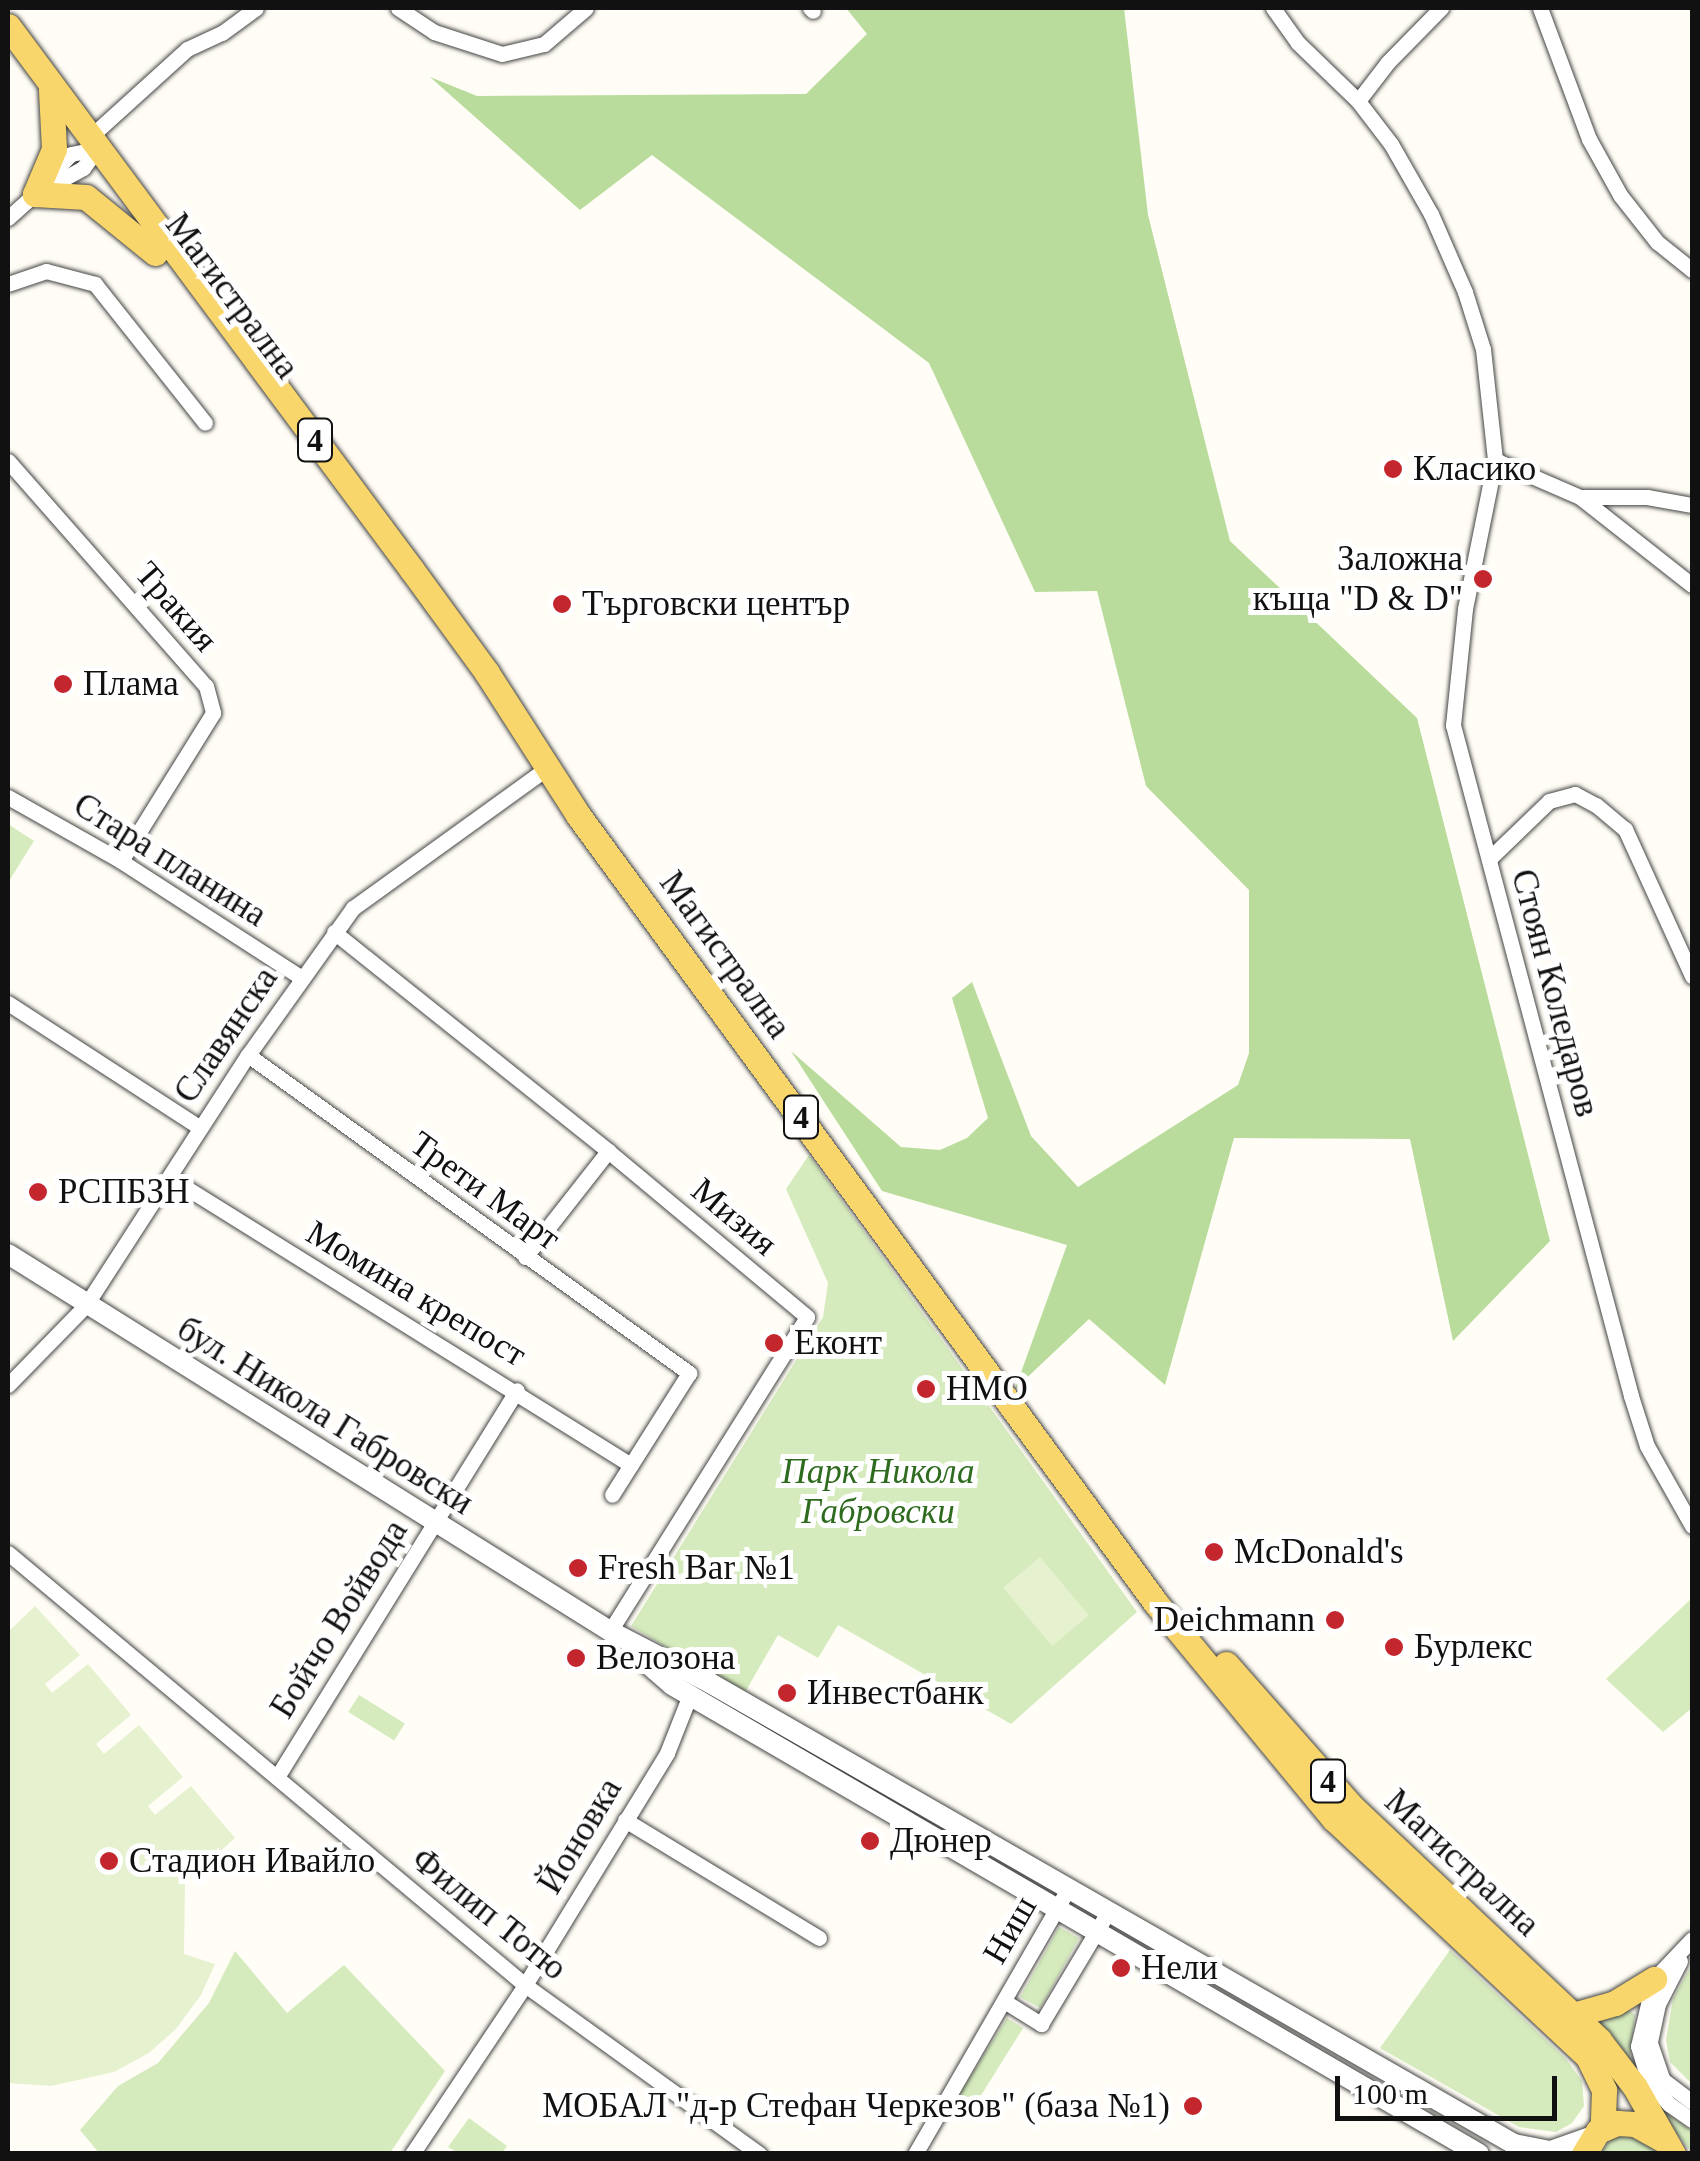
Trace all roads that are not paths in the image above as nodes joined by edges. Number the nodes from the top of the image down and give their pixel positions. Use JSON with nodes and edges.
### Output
{"nodes":[{"id":1,"x":256,"y":8,"type":"edge"},
{"id":2,"x":398,"y":8,"type":"edge"},
{"id":3,"x":586,"y":8,"type":"edge"},
{"id":4,"x":1272,"y":8,"type":"edge"},
{"id":5,"x":1441,"y":8,"type":"edge"},
{"id":6,"x":1540,"y":8,"type":"edge"},
{"id":7,"x":10,"y":32,"type":"edge"},
{"id":8,"x":46,"y":80,"type":"junction"},
{"id":9,"x":1358,"y":102,"type":"junction"},
{"id":10,"x":94,"y":150,"type":"junction"},
{"id":11,"x":35,"y":194,"type":"junction"},
{"id":12,"x":8,"y":218,"type":"edge"},
{"id":13,"x":155,"y":253,"type":"junction"},
{"id":14,"x":1692,"y":270,"type":"edge"},
{"id":15,"x":8,"y":284,"type":"edge"},
{"id":16,"x":205,"y":423,"type":"dead end"},
{"id":17,"x":1495,"y":460,"type":"junction"},
{"id":18,"x":8,"y":461,"type":"edge"},
{"id":19,"x":1580,"y":497,"type":"junction"},
{"id":20,"x":1692,"y":504,"type":"edge"},
{"id":21,"x":1692,"y":584,"type":"edge"},
{"id":22,"x":529,"y":742,"type":"junction"},
{"id":23,"x":546,"y":769,"type":"junction"},
{"id":24,"x":8,"y":797,"type":"edge"},
{"id":25,"x":1488,"y":859,"type":"junction"},
{"id":26,"x":120,"y":861,"type":"junction"},
{"id":27,"x":334,"y":932,"type":"junction"},
{"id":28,"x":1687,"y":953,"type":"edge"},
{"id":29,"x":1692,"y":976,"type":"edge"},
{"id":30,"x":300,"y":977,"type":"junction"},
{"id":31,"x":8,"y":1003,"type":"edge"},
{"id":32,"x":248,"y":1055,"type":"junction"},
{"id":33,"x":200,"y":1127,"type":"junction"},
{"id":34,"x":608,"y":1151,"type":"junction"},
{"id":35,"x":168,"y":1178,"type":"junction"},
{"id":36,"x":8,"y":1254,"type":"edge"},
{"id":37,"x":525,"y":1257,"type":"junction"},
{"id":38,"x":86,"y":1305,"type":"junction"},
{"id":39,"x":8,"y":1385,"type":"edge"},
{"id":40,"x":517,"y":1390,"type":"junction"},
{"id":41,"x":1046,"y":1450,"type":"junction"},
{"id":42,"x":631,"y":1465,"type":"junction"},
{"id":43,"x":612,"y":1495,"type":"dead end"},
{"id":44,"x":434,"y":1522,"type":"junction"},
{"id":45,"x":1692,"y":1526,"type":"edge"},
{"id":46,"x":8,"y":1553,"type":"edge"},
{"id":47,"x":610,"y":1630,"type":"junction"},
{"id":48,"x":690,"y":1695,"type":"junction"},
{"id":49,"x":276,"y":1777,"type":"junction"},
{"id":50,"x":625,"y":1820,"type":"junction"},
{"id":51,"x":1068,"y":1889,"type":"junction"},
{"id":52,"x":1057,"y":1908,"type":"junction"},
{"id":53,"x":1108,"y":1912,"type":"junction"},
{"id":54,"x":1096,"y":1932,"type":"junction"},
{"id":55,"x":820,"y":1938,"type":"dead end"},
{"id":56,"x":1692,"y":1942,"type":"edge"},
{"id":57,"x":1654,"y":1979,"type":"junction"},
{"id":58,"x":526,"y":1986,"type":"junction"},
{"id":59,"x":1004,"y":2001,"type":"junction"},
{"id":60,"x":1573,"y":2015,"type":"junction"},
{"id":61,"x":1692,"y":2102,"type":"edge"},
{"id":62,"x":1692,"y":2120,"type":"edge"},
{"id":63,"x":1593,"y":2139,"type":"edge"},
{"id":64,"x":1671,"y":2150,"type":"edge"},
{"id":65,"x":412,"y":2154,"type":"edge"},
{"id":66,"x":758,"y":2154,"type":"edge"},
{"id":67,"x":916,"y":2154,"type":"edge"},
{"id":68,"x":1479,"y":2154,"type":"edge"}],
"edges":[{"from":1,"to":10,"type":"street"},
{"from":2,"to":3,"type":"street"},
{"from":4,"to":9,"type":"street","name":"Стоян Коледаров"},
{"from":5,"to":9,"type":"street"},
{"from":6,"to":14,"type":"street"},
{"from":7,"to":8,"type":"main road","name":"Магистрална","number":"4"},
{"from":8,"to":10,"type":"main road","name":"Магистрална","number":"4"},
{"from":8,"to":11,"type":"main road"},
{"from":9,"to":17,"type":"street","name":"Стоян Коледаров"},
{"from":10,"to":11,"type":"street"},
{"from":10,"to":13,"type":"main road","name":"Магистрална","number":"4"},
{"from":10,"to":22,"type":"main road","name":"Магистрална","number":"4"},
{"from":11,"to":12,"type":"street"},
{"from":11,"to":13,"type":"main road"},
{"from":13,"to":22,"type":"main road","name":"Магистрална","number":"4"},
{"from":15,"to":16,"type":"street"},
{"from":17,"to":19,"type":"street"},
{"from":17,"to":25,"type":"street","name":"Стоян Коледаров"},
{"from":18,"to":26,"type":"street","name":"Тракия"},
{"from":19,"to":20,"type":"street"},
{"from":19,"to":21,"type":"street"},
{"from":22,"to":23,"type":"main road","name":"Магистрална","number":"4"},
{"from":23,"to":27,"type":"street","name":"Славянска"},
{"from":23,"to":41,"type":"main road","name":"Магистрална","number":"4"},
{"from":24,"to":26,"type":"street","name":"Стара планина"},
{"from":25,"to":28,"type":"street"},
{"from":25,"to":45,"type":"street","name":"Стоян Коледаров"},
{"from":26,"to":30,"type":"street","name":"Стара планина"},
{"from":27,"to":30,"type":"street","name":"Славянска"},
{"from":27,"to":34,"type":"street","name":"Мизия"},
{"from":28,"to":29,"type":"street"},
{"from":30,"to":32,"type":"street","name":"Славянска"},
{"from":31,"to":33,"type":"street"},
{"from":32,"to":33,"type":"street","name":"Славянска"},
{"from":32,"to":37,"type":"street","name":"Трети Март"},
{"from":33,"to":35,"type":"street","name":"Славянска"},
{"from":34,"to":37,"type":"street"},
{"from":34,"to":47,"type":"street","name":"Мизия"},
{"from":35,"to":38,"type":"street","name":"Славянска"},
{"from":35,"to":40,"type":"street","name":"Момина крепост"},
{"from":36,"to":38,"type":"street","name":"бул. Никола Габровски"},
{"from":37,"to":42,"type":"street","name":"Трети Март"},
{"from":38,"to":39,"type":"street","name":"Славянска"},
{"from":38,"to":44,"type":"street","name":"бул. Никола Габровски"},
{"from":40,"to":42,"type":"street","name":"Момина крепост"},
{"from":40,"to":44,"type":"street","name":"Бойчо Войвода"},
{"from":41,"to":60,"type":"main road","name":"Магистрална","number":"4"},
{"from":41,"to":63,"type":"main road","name":"Магистрална","number":"4"},
{"from":42,"to":43,"type":"street"},
{"from":44,"to":47,"type":"street","name":"бул. Никола Габровски"},
{"from":44,"to":49,"type":"street","name":"Бойчо Войвода"},
{"from":46,"to":49,"type":"street","name":"Филип Тотю"},
{"from":47,"to":48,"type":"street","name":"бул. Никола Габровски"},
{"from":47,"to":51,"type":"street","name":"бул. Никола Габровски"},
{"from":48,"to":50,"type":"street","name":"Йоновка"},
{"from":48,"to":52,"type":"street","name":"бул. Никола Габровски"},
{"from":49,"to":58,"type":"street","name":"Филип Тотю"},
{"from":50,"to":55,"type":"street"},
{"from":50,"to":58,"type":"street","name":"Йоновка"},
{"from":51,"to":52,"type":"street","name":"Ниш"},
{"from":51,"to":53,"type":"street","name":"бул. Никола Габровски"},
{"from":52,"to":54,"type":"street","name":"бул. Никола Габровски"},
{"from":52,"to":59,"type":"street","name":"Ниш"},
{"from":53,"to":54,"type":"street"},
{"from":53,"to":63,"type":"street","name":"бул. Никола Габровски"},
{"from":54,"to":59,"type":"street","name":"Ниш"},
{"from":54,"to":68,"type":"street","name":"бул. Никола Габровски"},
{"from":56,"to":57,"type":"street"},
{"from":56,"to":61,"type":"street"},
{"from":57,"to":60,"type":"main road"},
{"from":57,"to":62,"type":"street"},
{"from":58,"to":65,"type":"street","name":"Йоновка"},
{"from":58,"to":66,"type":"street","name":"Филип Тотю"},
{"from":59,"to":67,"type":"street","name":"Ниш"},
{"from":60,"to":64,"type":"main road","name":"Магистрална","number":"4"},
{"from":63,"to":64,"type":"main road","name":"Магистрална","number":"4"}]}
